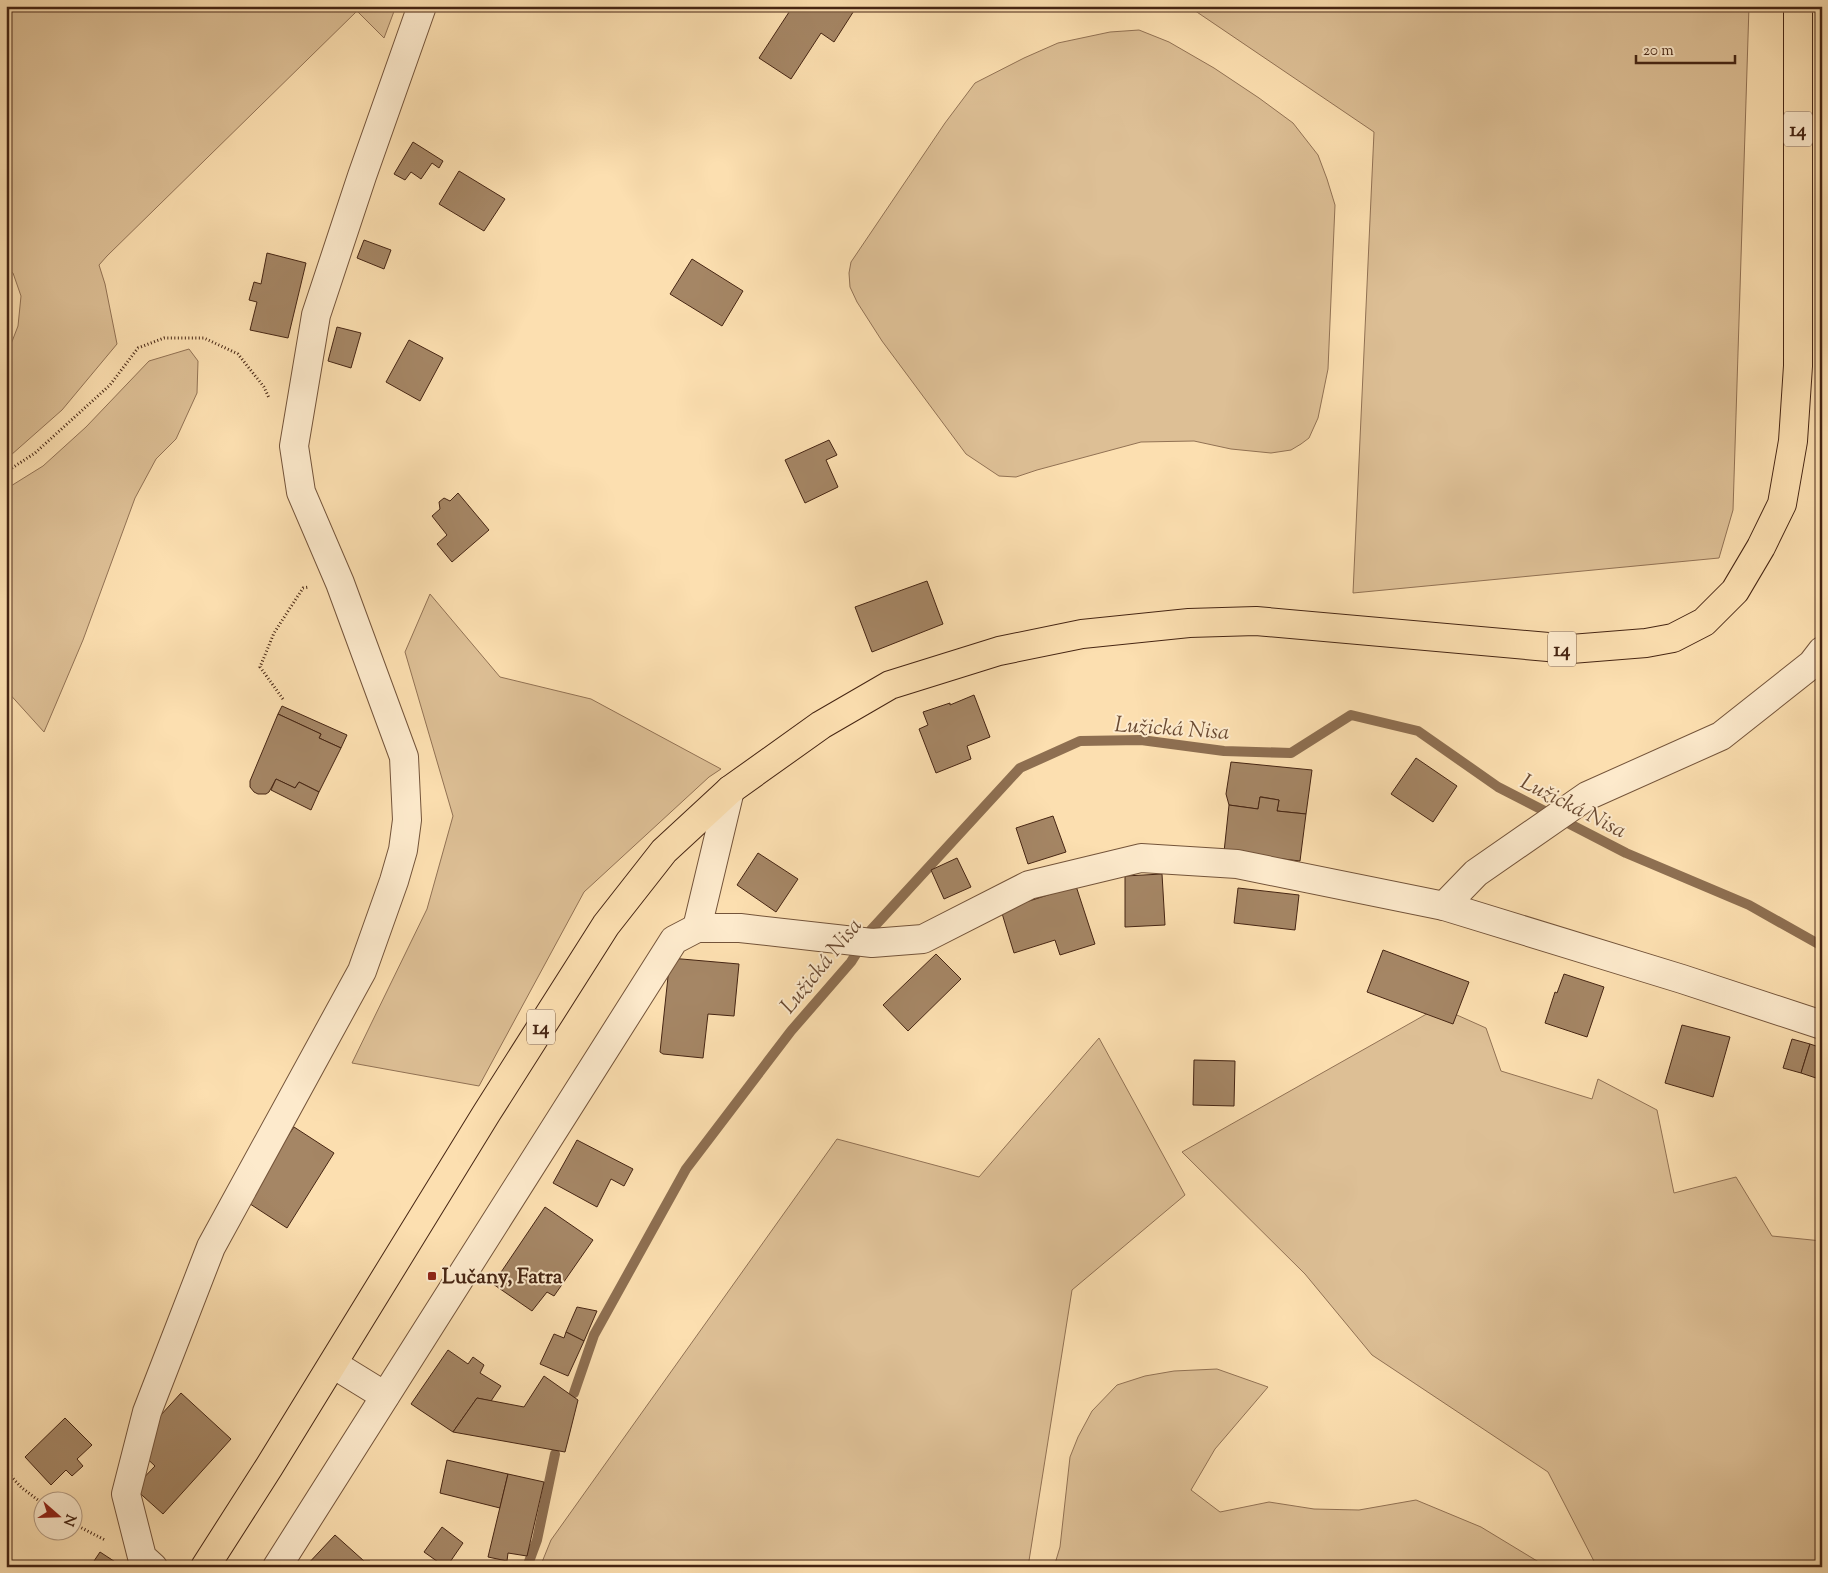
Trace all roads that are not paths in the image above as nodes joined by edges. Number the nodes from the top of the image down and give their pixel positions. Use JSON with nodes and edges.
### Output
{"nodes":[{"id":1,"x":422,"y":6,"type":"edge"},
{"id":2,"x":1798,"y":6,"type":"edge"},
{"id":3,"x":1822,"y":650,"type":"edge"},
{"id":4,"x":730,"y":790,"type":"junction"},
{"id":5,"x":1444,"y":906,"type":"junction"},
{"id":6,"x":697,"y":928,"type":"junction"},
{"id":7,"x":1822,"y":1025,"type":"edge"},
{"id":8,"x":332,"y":1364,"type":"junction"},
{"id":9,"x":385,"y":1396,"type":"junction"},
{"id":10,"x":153,"y":1567,"type":"edge"},
{"id":11,"x":206,"y":1567,"type":"edge"},
{"id":12,"x":277,"y":1567,"type":"edge"}],
"edges":[{"from":1,"to":10,"type":"street"},
{"from":2,"to":4,"type":"main road","number":"14"},
{"from":3,"to":5,"type":"street"},
{"from":4,"to":6,"type":"street"},
{"from":4,"to":8,"type":"main road","number":"14"},
{"from":5,"to":6,"type":"street"},
{"from":5,"to":7,"type":"street"},
{"from":6,"to":9,"type":"street"},
{"from":8,"to":9,"type":"street"},
{"from":8,"to":11,"type":"main road","number":"14"},
{"from":9,"to":12,"type":"street"}]}
